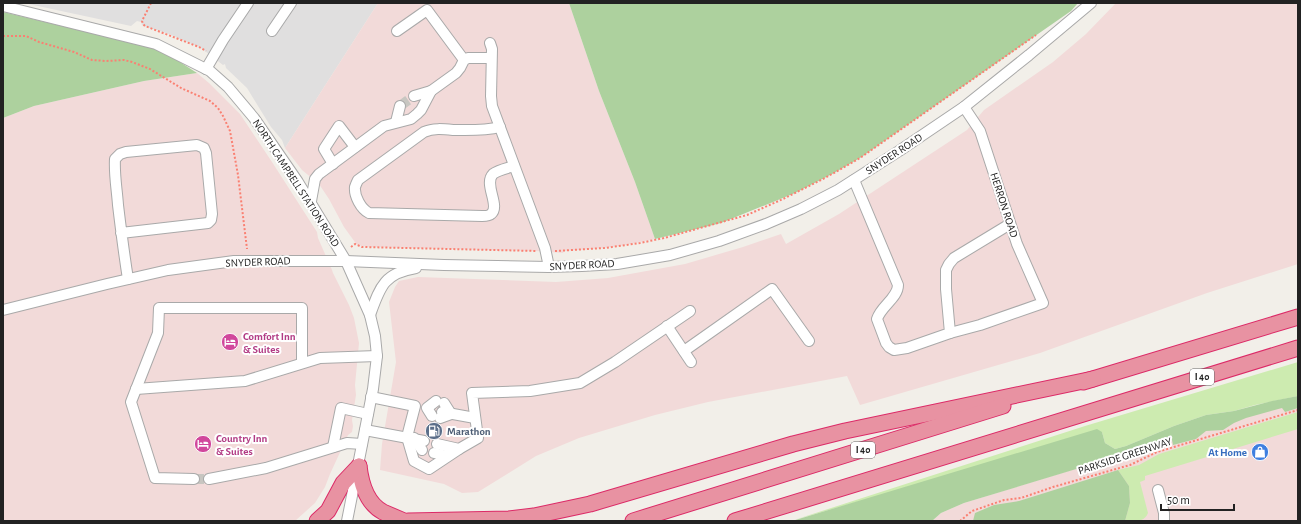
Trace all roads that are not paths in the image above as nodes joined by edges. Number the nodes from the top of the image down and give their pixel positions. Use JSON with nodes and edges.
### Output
{"nodes":[{"id":1,"x":248,"y":3,"type":"edge"},
{"id":2,"x":291,"y":3,"type":"edge"},
{"id":3,"x":1091,"y":3,"type":"edge"},
{"id":4,"x":3,"y":6,"type":"edge"},
{"id":5,"x":272,"y":31,"type":"dead end"},
{"id":6,"x":397,"y":31,"type":"dead end"},
{"id":7,"x":490,"y":43,"type":"dead end"},
{"id":8,"x":491,"y":58,"type":"junction"},
{"id":9,"x":464,"y":60,"type":"junction"},
{"id":10,"x":206,"y":69,"type":"junction"},
{"id":11,"x":431,"y":91,"type":"junction"},
{"id":12,"x":414,"y":96,"type":"tunnel mouth"},
{"id":13,"x":400,"y":106,"type":"tunnel mouth"},
{"id":14,"x":964,"y":107,"type":"junction"},
{"id":15,"x":396,"y":122,"type":"junction"},
{"id":16,"x":500,"y":127,"type":"junction"},
{"id":17,"x":355,"y":147,"type":"junction"},
{"id":18,"x":331,"y":165,"type":"junction"},
{"id":19,"x":514,"y":166,"type":"junction"},
{"id":20,"x":854,"y":180,"type":"junction"},
{"id":21,"x":310,"y":201,"type":"junction"},
{"id":22,"x":1010,"y":224,"type":"junction"},
{"id":23,"x":121,"y":233,"type":"junction"},
{"id":24,"x":346,"y":261,"type":"junction"},
{"id":25,"x":430,"y":265,"type":"junction"},
{"id":26,"x":549,"y":268,"type":"junction"},
{"id":27,"x":128,"y":279,"type":"junction"},
{"id":28,"x":3,"y":310,"type":"edge"},
{"id":29,"x":690,"y":311,"type":"dead end"},
{"id":30,"x":370,"y":315,"type":"junction"},
{"id":31,"x":1298,"y":317,"type":"edge"},
{"id":32,"x":667,"y":326,"type":"junction"},
{"id":33,"x":950,"y":333,"type":"junction"},
{"id":34,"x":809,"y":341,"type":"dead end"},
{"id":35,"x":1298,"y":348,"type":"edge"},
{"id":36,"x":684,"y":351,"type":"junction"},
{"id":37,"x":376,"y":356,"type":"junction"},
{"id":38,"x":691,"y":362,"type":"dead end"},
{"id":39,"x":302,"y":363,"type":"junction"},
{"id":40,"x":1093,"y":379,"type":"junction"},
{"id":41,"x":136,"y":389,"type":"junction"},
{"id":42,"x":372,"y":397,"type":"junction"},
{"id":43,"x":415,"y":406,"type":"junction"},
{"id":44,"x":368,"y":414,"type":"junction"},
{"id":45,"x":475,"y":418,"type":"junction"},
{"id":46,"x":365,"y":430,"type":"junction"},
{"id":47,"x":410,"y":438,"type":"junction"},
{"id":48,"x":362,"y":444,"type":"junction"},
{"id":49,"x":423,"y":445,"type":"dead end"},
{"id":50,"x":334,"y":447,"type":"junction"},
{"id":51,"x":459,"y":449,"type":"junction"},
{"id":52,"x":447,"y":456,"type":"junction"},
{"id":53,"x":358,"y":466,"type":"junction"},
{"id":54,"x":194,"y":479,"type":"tunnel mouth"},
{"id":55,"x":209,"y":479,"type":"tunnel mouth"},
{"id":56,"x":1158,"y":490,"type":"dead end"},
{"id":57,"x":768,"y":511,"type":"junction"},
{"id":58,"x":317,"y":521,"type":"edge"},
{"id":59,"x":347,"y":521,"type":"edge"},
{"id":60,"x":404,"y":521,"type":"edge"},
{"id":61,"x":408,"y":521,"type":"edge"},
{"id":62,"x":634,"y":521,"type":"edge"},
{"id":63,"x":735,"y":521,"type":"edge"},
{"id":64,"x":743,"y":521,"type":"edge"},
{"id":65,"x":1164,"y":521,"type":"edge"}],
"edges":[{"from":1,"to":10,"type":"street"},
{"from":2,"to":5,"type":"street"},
{"from":3,"to":14,"type":"street","name":"SNYDER ROAD"},
{"from":4,"to":10,"type":"street","name":"NORTH CAMPBELL STATION ROAD"},
{"from":6,"to":9,"type":"street"},
{"from":7,"to":8,"type":"street"},
{"from":8,"to":9,"type":"street"},
{"from":8,"to":16,"type":"street"},
{"from":9,"to":11,"type":"street"},
{"from":10,"to":21,"type":"street","name":"NORTH CAMPBELL STATION ROAD"},
{"from":11,"to":12,"type":"street"},
{"from":11,"to":15,"type":"street"},
{"from":13,"to":15,"type":"street"},
{"from":14,"to":20,"type":"street","name":"SNYDER ROAD"},
{"from":14,"to":22,"type":"street","name":"HERRON ROAD"},
{"from":15,"to":17,"type":"street"},
{"from":16,"to":19,"type":"street"},
{"from":16,"to":19,"type":"street"},
{"from":17,"to":18,"type":"street"},
{"from":17,"to":18,"type":"street"},
{"from":18,"to":21,"type":"street"},
{"from":19,"to":26,"type":"street"},
{"from":20,"to":26,"type":"street","name":"SNYDER ROAD"},
{"from":20,"to":33,"type":"street"},
{"from":21,"to":24,"type":"street","name":"NORTH CAMPBELL STATION ROAD"},
{"from":22,"to":33,"type":"street"},
{"from":22,"to":33,"type":"street","name":"HERRON ROAD"},
{"from":23,"to":23,"type":"street"},
{"from":23,"to":27,"type":"street"},
{"from":24,"to":25,"type":"street","name":"SNYDER ROAD"},
{"from":24,"to":27,"type":"street","name":"SNYDER ROAD"},
{"from":24,"to":30,"type":"street","name":"NORTH CAMPBELL STATION ROAD"},
{"from":25,"to":26,"type":"street","name":"SNYDER ROAD"},
{"from":25,"to":30,"type":"street"},
{"from":27,"to":28,"type":"street","name":"SNYDER ROAD"},
{"from":29,"to":32,"type":"street"},
{"from":30,"to":37,"type":"street","name":"NORTH CAMPBELL STATION ROAD"},
{"from":31,"to":40,"type":"highway","number":"I 40"},
{"from":32,"to":36,"type":"street"},
{"from":32,"to":45,"type":"street"},
{"from":34,"to":36,"type":"street"},
{"from":35,"to":57,"type":"highway","number":"I 40"},
{"from":36,"to":38,"type":"street"},
{"from":37,"to":39,"type":"street"},
{"from":37,"to":42,"type":"street","name":"NORTH CAMPBELL STATION ROAD"},
{"from":39,"to":41,"type":"street"},
{"from":39,"to":41,"type":"street"},
{"from":40,"to":61,"type":"highway"},
{"from":40,"to":62,"type":"highway","number":"I 40"},
{"from":41,"to":54,"type":"street"},
{"from":42,"to":43,"type":"street"},
{"from":42,"to":44,"type":"street","name":"NORTH CAMPBELL STATION ROAD"},
{"from":43,"to":45,"type":"street"},
{"from":43,"to":47,"type":"street"},
{"from":44,"to":46,"type":"street","name":"NORTH CAMPBELL STATION ROAD"},
{"from":44,"to":50,"type":"street"},
{"from":45,"to":51,"type":"street"},
{"from":46,"to":47,"type":"street"},
{"from":46,"to":48,"type":"street","name":"NORTH CAMPBELL STATION ROAD"},
{"from":47,"to":49,"type":"street"},
{"from":47,"to":52,"type":"street"},
{"from":48,"to":50,"type":"street"},
{"from":48,"to":53,"type":"street","name":"NORTH CAMPBELL STATION ROAD"},
{"from":50,"to":55,"type":"street"},
{"from":51,"to":52,"type":"street"},
{"from":51,"to":52,"type":"street"},
{"from":53,"to":58,"type":"highway"},
{"from":53,"to":59,"type":"street","name":"NORTH CAMPBELL STATION ROAD"},
{"from":53,"to":60,"type":"highway"},
{"from":56,"to":65,"type":"street"},
{"from":57,"to":63,"type":"highway","number":"I 40"},
{"from":57,"to":64,"type":"highway"}]}
